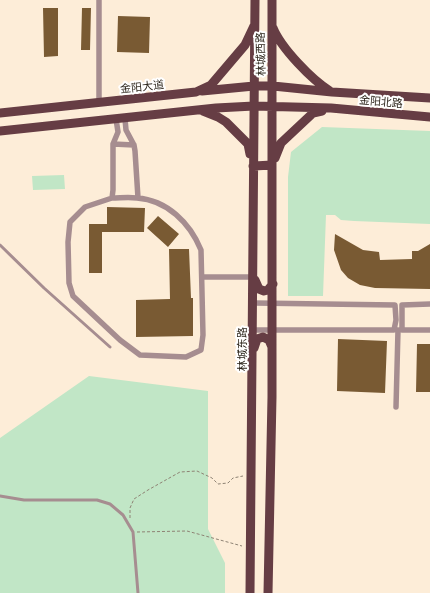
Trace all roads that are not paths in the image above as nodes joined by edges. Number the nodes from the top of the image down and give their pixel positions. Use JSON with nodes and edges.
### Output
{"nodes":[{"id":1,"x":99,"y":0,"type":"edge"},
{"id":2,"x":256,"y":0,"type":"edge"},
{"id":3,"x":272,"y":0,"type":"edge"},
{"id":4,"x":255,"y":24,"type":"junction"},
{"id":5,"x":272,"y":25,"type":"junction"},
{"id":6,"x":254,"y":86,"type":"junction"},
{"id":7,"x":273,"y":86,"type":"junction"},
{"id":8,"x":196,"y":92,"type":"junction"},
{"id":9,"x":332,"y":92,"type":"junction"},
{"id":10,"x":430,"y":98,"type":"edge"},
{"id":11,"x":99,"y":102,"type":"junction"},
{"id":12,"x":254,"y":106,"type":"junction"},
{"id":13,"x":272,"y":107,"type":"junction"},
{"id":14,"x":331,"y":108,"type":"junction"},
{"id":15,"x":200,"y":110,"type":"junction"},
{"id":16,"x":0,"y":113,"type":"edge"},
{"id":17,"x":430,"y":117,"type":"edge"},
{"id":18,"x":121,"y":119,"type":"junction"},
{"id":19,"x":0,"y":131,"type":"edge"},
{"id":20,"x":113,"y":144,"type":"junction"},
{"id":21,"x":134,"y":145,"type":"junction"},
{"id":22,"x":272,"y":165,"type":"junction"},
{"id":23,"x":253,"y":166,"type":"junction"},
{"id":24,"x":112,"y":198,"type":"junction"},
{"id":25,"x":138,"y":198,"type":"junction"},
{"id":26,"x":0,"y":245,"type":"edge"},
{"id":27,"x":202,"y":277,"type":"junction"},
{"id":28,"x":254,"y":277,"type":"junction"},
{"id":29,"x":273,"y":284,"type":"junction"},
{"id":30,"x":253,"y":303,"type":"junction"},
{"id":31,"x":273,"y":303,"type":"junction"},
{"id":32,"x":430,"y":304,"type":"edge"},
{"id":33,"x":395,"y":305,"type":"junction"},
{"id":34,"x":402,"y":305,"type":"junction"},
{"id":35,"x":253,"y":330,"type":"junction"},
{"id":36,"x":272,"y":330,"type":"junction"},
{"id":37,"x":398,"y":330,"type":"junction"},
{"id":38,"x":430,"y":330,"type":"edge"},
{"id":39,"x":110,"y":347,"type":"dead end"},
{"id":40,"x":272,"y":348,"type":"junction"},
{"id":41,"x":253,"y":350,"type":"junction"},
{"id":42,"x":396,"y":407,"type":"dead end"},
{"id":43,"x":0,"y":496,"type":"edge"},
{"id":44,"x":138,"y":593,"type":"edge"},
{"id":45,"x":250,"y":593,"type":"edge"},
{"id":46,"x":268,"y":593,"type":"edge"}],
"edges":[{"from":1,"to":11,"type":"street"},
{"from":2,"to":4,"type":"main road","name":"林城西路"},
{"from":3,"to":5,"type":"main road","name":"林城西路"},
{"from":4,"to":5,"type":"main road"},
{"from":4,"to":6,"type":"main road","name":"林城西路"},
{"from":4,"to":8,"type":"main road","name":"金阳大道"},
{"from":5,"to":7,"type":"main road","name":"林城西路"},
{"from":5,"to":9,"type":"main road"},
{"from":6,"to":7,"type":"main road","name":"金阳北路"},
{"from":6,"to":8,"type":"main road","name":"金阳北路"},
{"from":6,"to":12,"type":"main road","name":"林城西路"},
{"from":7,"to":9,"type":"main road","name":"金阳北路"},
{"from":7,"to":13,"type":"main road","name":"林城西路"},
{"from":8,"to":11,"type":"main road","name":"金阳大道"},
{"from":8,"to":15,"type":"main road"},
{"from":9,"to":10,"type":"main road","name":"金阳北路"},
{"from":9,"to":14,"type":"main road"},
{"from":11,"to":16,"type":"main road","name":"金阳大道"},
{"from":12,"to":13,"type":"main road","name":"金阳北路"},
{"from":12,"to":15,"type":"main road","name":"金阳北路"},
{"from":12,"to":23,"type":"main road","name":"林城东路"},
{"from":13,"to":14,"type":"main road","name":"金阳北路"},
{"from":13,"to":22,"type":"main road"},
{"from":14,"to":17,"type":"main road","name":"金阳北路"},
{"from":14,"to":22,"type":"main road"},
{"from":15,"to":18,"type":"main road"},
{"from":15,"to":23,"type":"main road"},
{"from":18,"to":19,"type":"main road"},
{"from":18,"to":20,"type":"street"},
{"from":18,"to":21,"type":"street"},
{"from":20,"to":21,"type":"street"},
{"from":20,"to":24,"type":"street"},
{"from":21,"to":25,"type":"street"},
{"from":22,"to":23,"type":"main road"},
{"from":22,"to":29,"type":"main road"},
{"from":23,"to":28,"type":"main road","name":"林城东路"},
{"from":24,"to":25,"type":"street"},
{"from":24,"to":27,"type":"street"},
{"from":25,"to":27,"type":"street"},
{"from":26,"to":39,"type":"lane"},
{"from":27,"to":28,"type":"street"},
{"from":28,"to":29,"type":"main road"},
{"from":28,"to":30,"type":"main road","name":"林城东路"},
{"from":29,"to":31,"type":"main road"},
{"from":30,"to":31,"type":"street"},
{"from":30,"to":35,"type":"main road","name":"林城东路"},
{"from":31,"to":33,"type":"street"},
{"from":31,"to":36,"type":"main road"},
{"from":32,"to":34,"type":"street"},
{"from":33,"to":34,"type":"street"},
{"from":33,"to":37,"type":"street"},
{"from":34,"to":37,"type":"street"},
{"from":35,"to":36,"type":"street"},
{"from":35,"to":41,"type":"main road","name":"林城东路"},
{"from":36,"to":37,"type":"street"},
{"from":36,"to":40,"type":"main road"},
{"from":37,"to":38,"type":"street"},
{"from":37,"to":42,"type":"street"},
{"from":40,"to":41,"type":"main road"},
{"from":40,"to":46,"type":"main road"},
{"from":41,"to":45,"type":"main road","name":"林城东路"},
{"from":43,"to":44,"type":"lane"}]}
